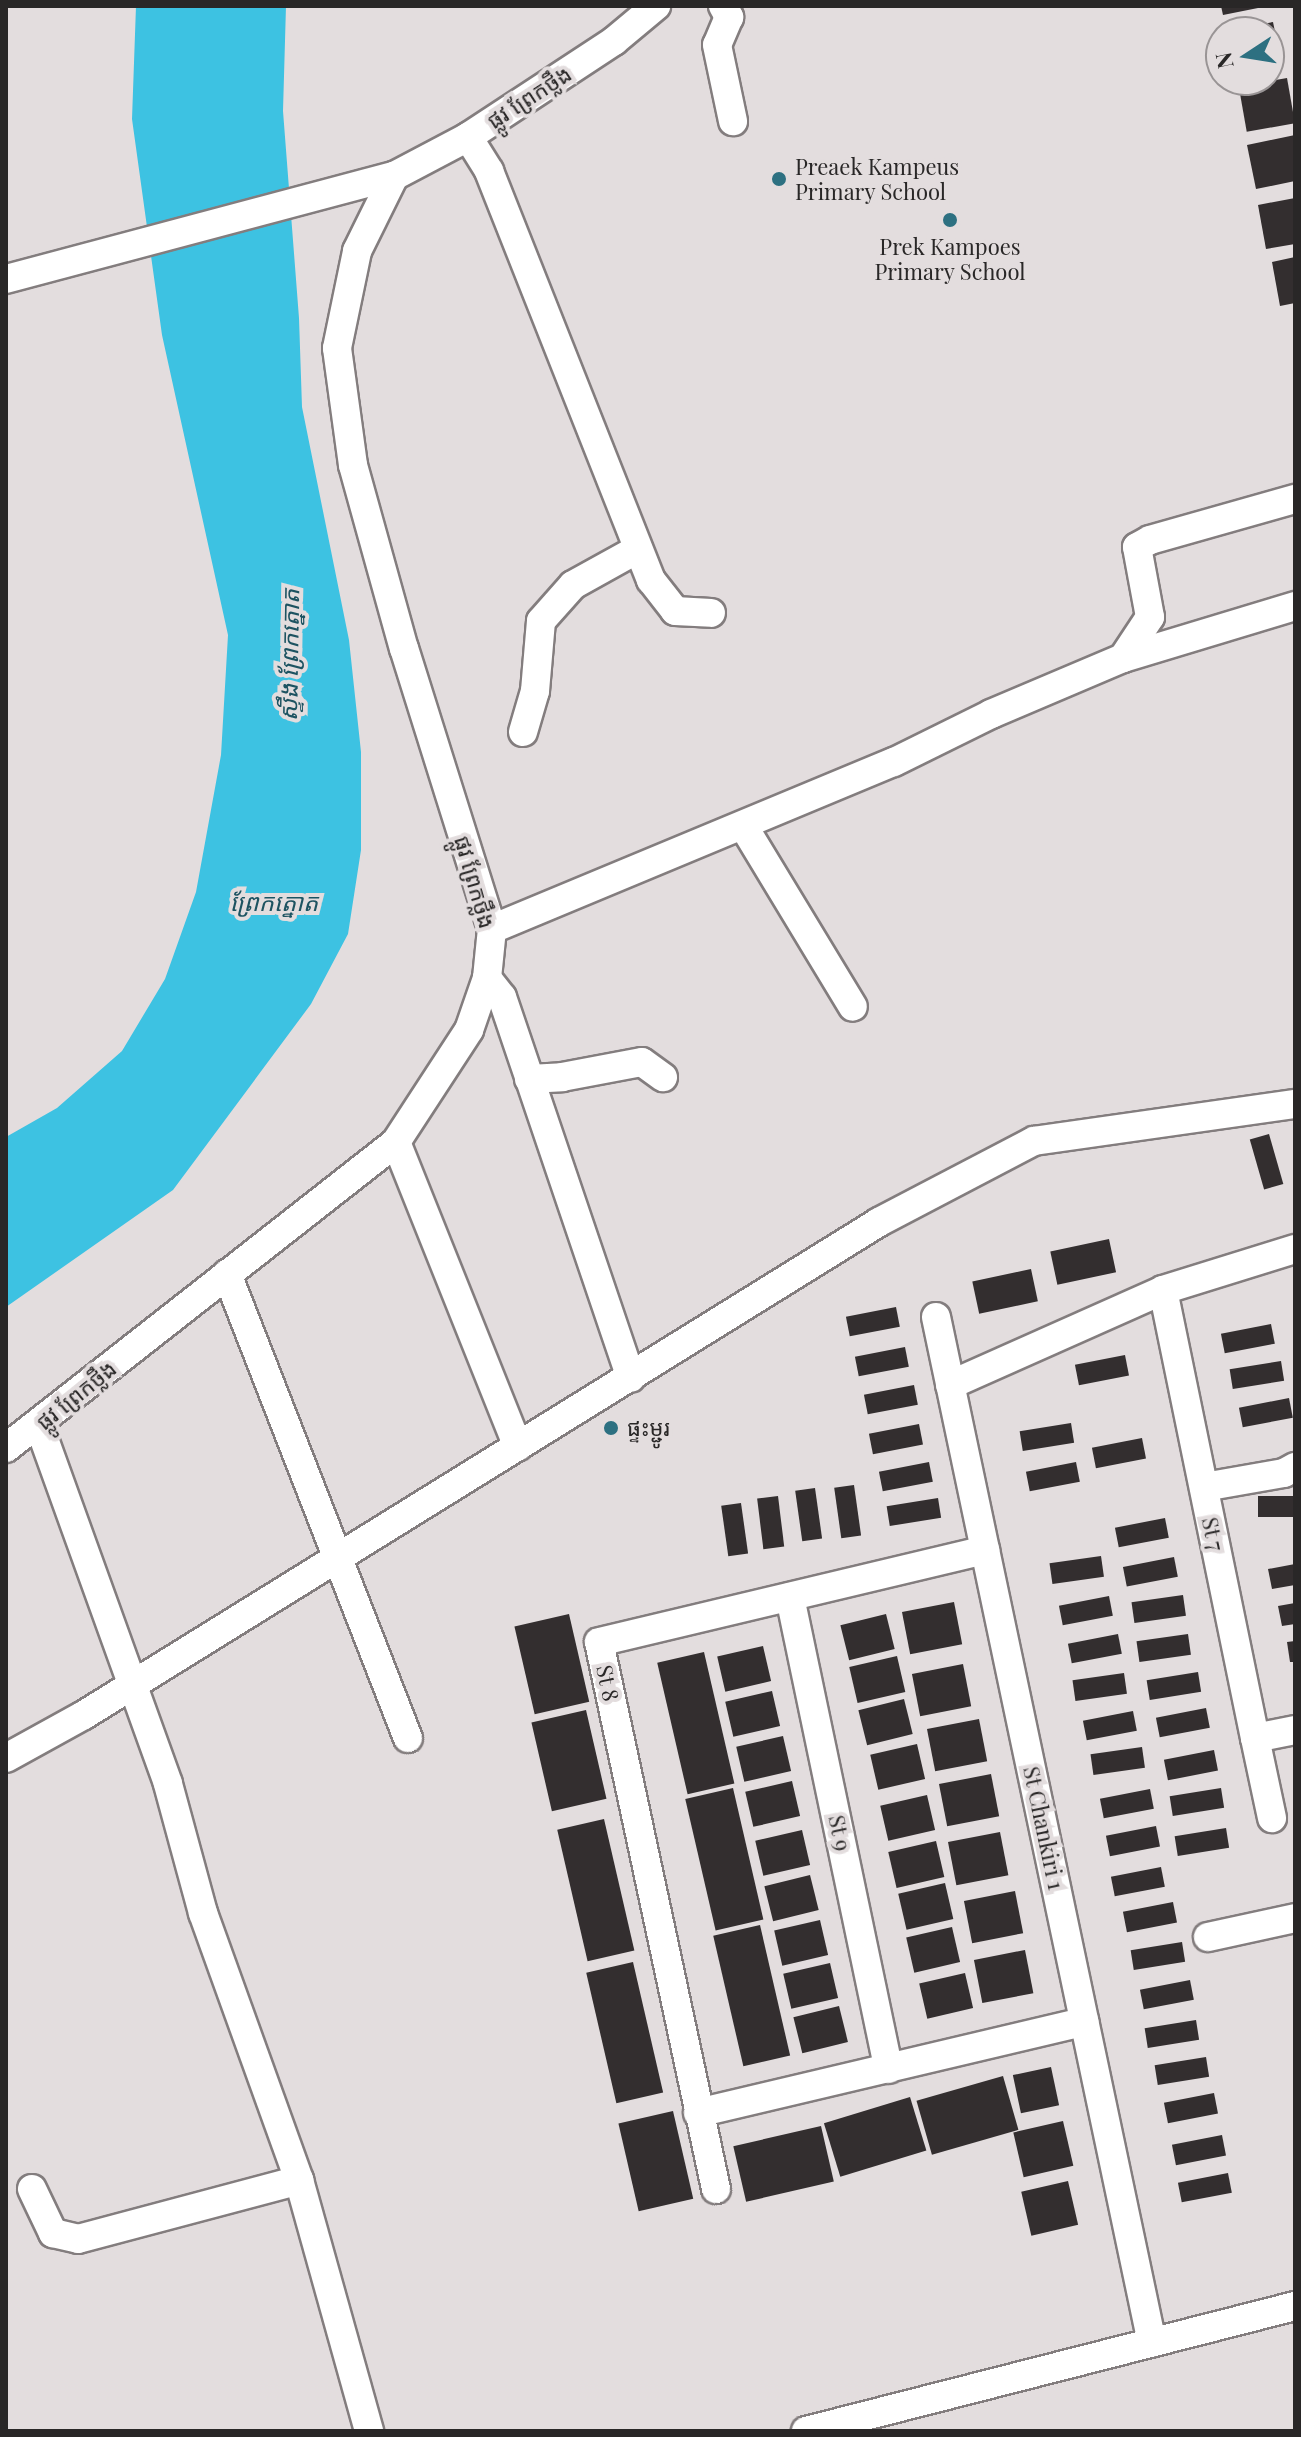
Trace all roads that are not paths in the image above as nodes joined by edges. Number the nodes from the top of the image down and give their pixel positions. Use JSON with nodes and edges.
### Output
{"nodes":[{"id":1,"x":656,"y":6,"type":"edge"},
{"id":2,"x":723,"y":6,"type":"edge"},
{"id":3,"x":733,"y":121,"type":"dead end"},
{"id":4,"x":468,"y":137,"type":"junction"},
{"id":5,"x":394,"y":176,"type":"junction"},
{"id":6,"x":6,"y":279,"type":"edge"},
{"id":7,"x":1295,"y":499,"type":"edge"},
{"id":8,"x":638,"y":549,"type":"junction"},
{"id":9,"x":1295,"y":606,"type":"edge"},
{"id":10,"x":711,"y":613,"type":"dead end"},
{"id":11,"x":1123,"y":658,"type":"junction"},
{"id":12,"x":523,"y":732,"type":"dead end"},
{"id":13,"x":744,"y":827,"type":"junction"},
{"id":14,"x":492,"y":929,"type":"junction"},
{"id":15,"x":487,"y":978,"type":"junction"},
{"id":16,"x":853,"y":1007,"type":"dead end"},
{"id":17,"x":663,"y":1077,"type":"dead end"},
{"id":18,"x":529,"y":1079,"type":"junction"},
{"id":19,"x":1295,"y":1104,"type":"edge"},
{"id":20,"x":396,"y":1142,"type":"junction"},
{"id":21,"x":1295,"y":1249,"type":"edge"},
{"id":22,"x":227,"y":1274,"type":"junction"},
{"id":23,"x":1163,"y":1290,"type":"junction"},
{"id":24,"x":936,"y":1317,"type":"dead end"},
{"id":25,"x":631,"y":1378,"type":"junction"},
{"id":26,"x":950,"y":1385,"type":"junction"},
{"id":27,"x":39,"y":1425,"type":"junction"},
{"id":28,"x":518,"y":1447,"type":"junction"},
{"id":29,"x":6,"y":1448,"type":"edge"},
{"id":30,"x":1295,"y":1467,"type":"edge"},
{"id":31,"x":1204,"y":1487,"type":"junction"},
{"id":32,"x":985,"y":1550,"type":"junction"},
{"id":33,"x":340,"y":1556,"type":"junction"},
{"id":34,"x":790,"y":1597,"type":"junction"},
{"id":35,"x":130,"y":1685,"type":"junction"},
{"id":36,"x":1295,"y":1730,"type":"edge"},
{"id":37,"x":408,"y":1738,"type":"dead end"},
{"id":38,"x":1255,"y":1738,"type":"junction"},
{"id":39,"x":6,"y":1758,"type":"edge"},
{"id":40,"x":1272,"y":1818,"type":"dead end"},
{"id":41,"x":1295,"y":1918,"type":"edge"},
{"id":42,"x":1208,"y":1937,"type":"dead end"},
{"id":43,"x":1084,"y":2022,"type":"junction"},
{"id":44,"x":889,"y":2069,"type":"junction"},
{"id":45,"x":698,"y":2113,"type":"junction"},
{"id":46,"x":299,"y":2180,"type":"junction"},
{"id":47,"x":32,"y":2189,"type":"dead end"},
{"id":48,"x":716,"y":2189,"type":"dead end"},
{"id":49,"x":1295,"y":2306,"type":"edge"},
{"id":50,"x":1152,"y":2343,"type":"junction"},
{"id":51,"x":369,"y":2431,"type":"edge"},
{"id":52,"x":806,"y":2431,"type":"edge"}],
"edges":[{"from":1,"to":4,"type":"street","name":"ផ្លូវ ព្រែកថ្លឹង"},
{"from":2,"to":3,"type":"street"},
{"from":4,"to":5,"type":"street","name":"ផ្លូវ ព្រែកថ្លឹង"},
{"from":4,"to":8,"type":"street"},
{"from":5,"to":6,"type":"street","name":"ផ្លូវ ព្រែកថ្លឹង"},
{"from":5,"to":14,"type":"street","name":"ផ្លូវ ព្រែកថ្លឹង"},
{"from":7,"to":11,"type":"street"},
{"from":8,"to":10,"type":"street"},
{"from":8,"to":12,"type":"street"},
{"from":9,"to":11,"type":"street"},
{"from":11,"to":13,"type":"street"},
{"from":13,"to":14,"type":"street"},
{"from":13,"to":16,"type":"street"},
{"from":14,"to":15,"type":"street","name":"ផ្លូវ ព្រែកថ្លឹង"},
{"from":15,"to":18,"type":"street"},
{"from":15,"to":20,"type":"street","name":"ផ្លូវ ព្រែកថ្លឹង"},
{"from":17,"to":18,"type":"street"},
{"from":18,"to":25,"type":"street"},
{"from":19,"to":25,"type":"street"},
{"from":20,"to":22,"type":"street","name":"ផ្លូវ ព្រែកថ្លឹង"},
{"from":20,"to":28,"type":"street"},
{"from":21,"to":23,"type":"street"},
{"from":22,"to":27,"type":"street","name":"ផ្លូវ ព្រែកថ្លឹង"},
{"from":22,"to":33,"type":"street"},
{"from":23,"to":26,"type":"street"},
{"from":23,"to":31,"type":"street","name":"St 7"},
{"from":24,"to":26,"type":"street","name":"St Chankiri 1"},
{"from":25,"to":28,"type":"street"},
{"from":26,"to":32,"type":"street","name":"St Chankiri 1"},
{"from":27,"to":29,"type":"street","name":"ផ្លូវ ព្រែកថ្លឹង"},
{"from":27,"to":35,"type":"street"},
{"from":28,"to":33,"type":"street"},
{"from":30,"to":31,"type":"street"},
{"from":31,"to":38,"type":"street","name":"St 7"},
{"from":32,"to":34,"type":"street","name":"St 8"},
{"from":32,"to":43,"type":"street","name":"St Chankiri 1"},
{"from":33,"to":35,"type":"street"},
{"from":33,"to":37,"type":"street"},
{"from":34,"to":44,"type":"street","name":"St 9"},
{"from":34,"to":45,"type":"street","name":"St 8"},
{"from":35,"to":39,"type":"street"},
{"from":35,"to":46,"type":"street"},
{"from":36,"to":38,"type":"street"},
{"from":38,"to":40,"type":"street","name":"St 7"},
{"from":41,"to":42,"type":"street"},
{"from":43,"to":44,"type":"street"},
{"from":43,"to":50,"type":"street","name":"St Chankiri 1"},
{"from":44,"to":45,"type":"street"},
{"from":45,"to":48,"type":"street","name":"St 8"},
{"from":46,"to":47,"type":"street"},
{"from":46,"to":51,"type":"street"},
{"from":49,"to":50,"type":"street"},
{"from":50,"to":52,"type":"street"}]}
